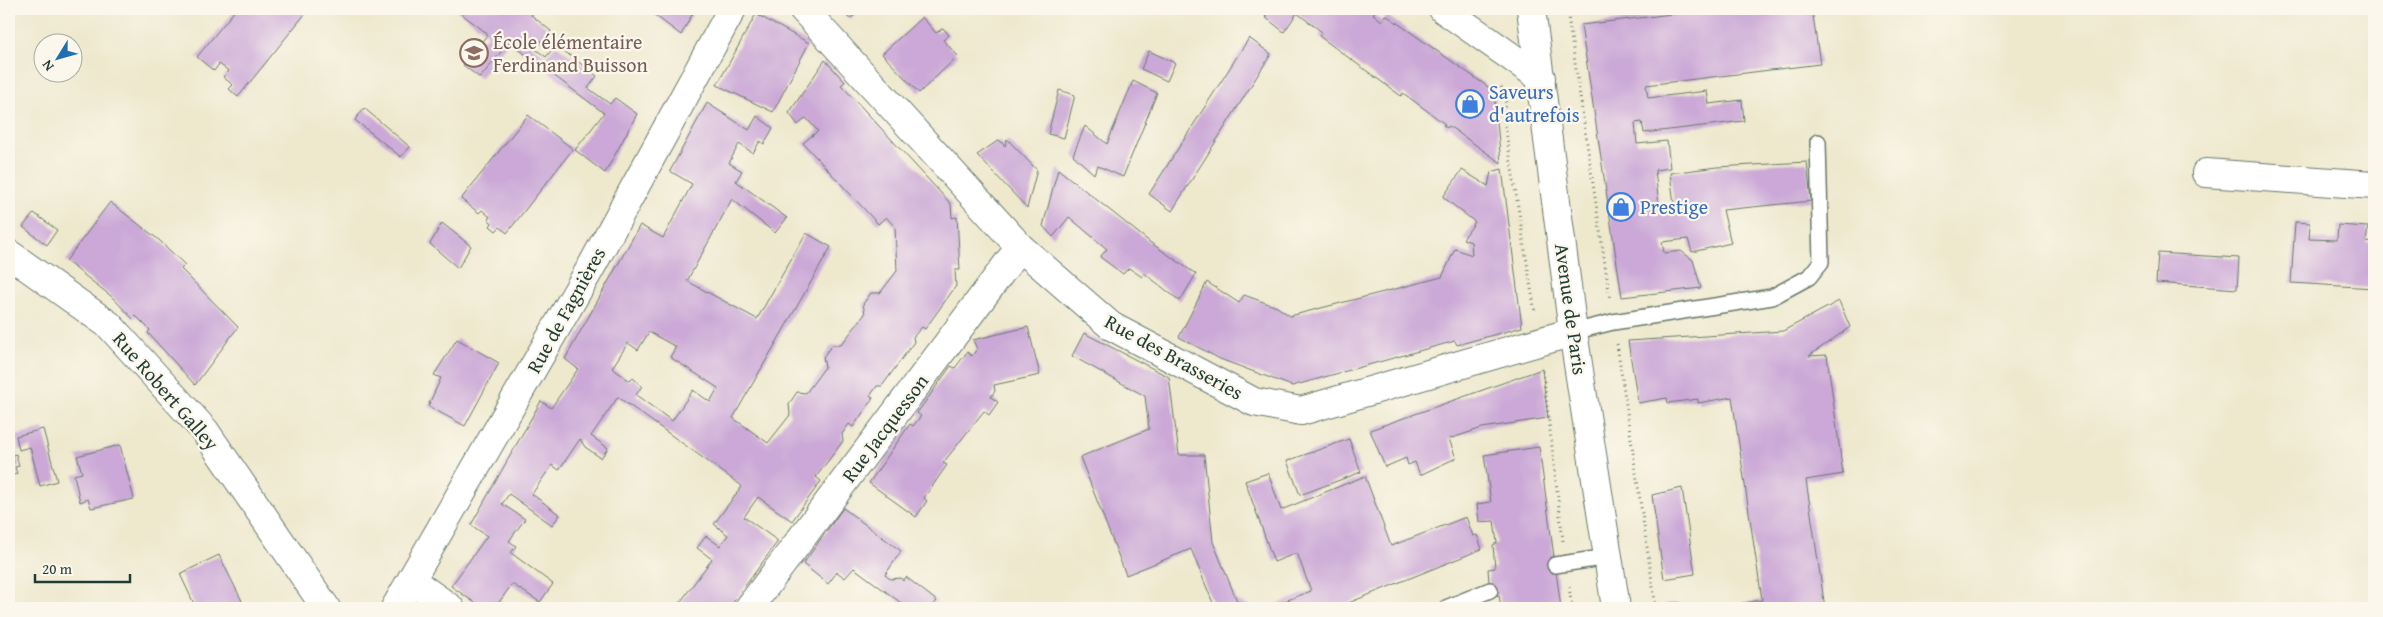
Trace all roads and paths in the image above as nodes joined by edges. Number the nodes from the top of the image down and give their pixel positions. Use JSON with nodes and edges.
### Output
{"nodes":[{"id":1,"x":732,"y":9,"type":"edge"},
{"id":2,"x":803,"y":9,"type":"edge"},
{"id":3,"x":1444,"y":9,"type":"edge"},
{"id":4,"x":1531,"y":9,"type":"edge"},
{"id":5,"x":1541,"y":78,"type":"junction"},
{"id":6,"x":1496,"y":82,"type":"dead end"},
{"id":7,"x":1818,"y":142,"type":"dead end"},
{"id":8,"x":2206,"y":173,"type":"dead end"},
{"id":9,"x":2374,"y":185,"type":"edge"},
{"id":10,"x":1020,"y":247,"type":"junction"},
{"id":11,"x":9,"y":254,"type":"edge"},
{"id":12,"x":1573,"y":332,"type":"junction"},
{"id":13,"x":1540,"y":340,"type":"junction"},
{"id":14,"x":1608,"y":557,"type":"junction"},
{"id":15,"x":1561,"y":564,"type":"junction"},
{"id":16,"x":412,"y":582,"type":"junction"},
{"id":17,"x":1490,"y":590,"type":"dead end"},
{"id":18,"x":326,"y":608,"type":"edge"},
{"id":19,"x":395,"y":608,"type":"edge"},
{"id":20,"x":450,"y":608,"type":"edge"},
{"id":21,"x":749,"y":608,"type":"edge"},
{"id":22,"x":1446,"y":608,"type":"edge"},
{"id":23,"x":1572,"y":608,"type":"edge"},
{"id":24,"x":1616,"y":608,"type":"edge"}],
"edges":[{"from":1,"to":16,"type":"street","name":"Rue de Fagnières"},
{"from":2,"to":10,"type":"street","name":"Rue des Brasseries"},
{"from":3,"to":5,"type":"street"},
{"from":4,"to":5,"type":"street","name":"Avenue de Paris"},
{"from":5,"to":12,"type":"street","name":"Avenue de Paris"},
{"from":6,"to":13,"type":"path"},
{"from":7,"to":12,"type":"lane"},
{"from":8,"to":9,"type":"street"},
{"from":10,"to":13,"type":"street","name":"Rue des Brasseries"},
{"from":10,"to":21,"type":"street","name":"Rue Jacquesson"},
{"from":11,"to":18,"type":"street","name":"Rue Robert Galley"},
{"from":12,"to":13,"type":"street","name":"Rue des Brasseries"},
{"from":12,"to":14,"type":"street","name":"Avenue de Paris"},
{"from":13,"to":15,"type":"path"},
{"from":14,"to":15,"type":"lane"},
{"from":14,"to":24,"type":"street","name":"Avenue de Paris"},
{"from":15,"to":23,"type":"path"},
{"from":16,"to":19,"type":"street","name":"Rue de Fagnières"},
{"from":16,"to":20,"type":"street"},
{"from":17,"to":22,"type":"lane"}]}
